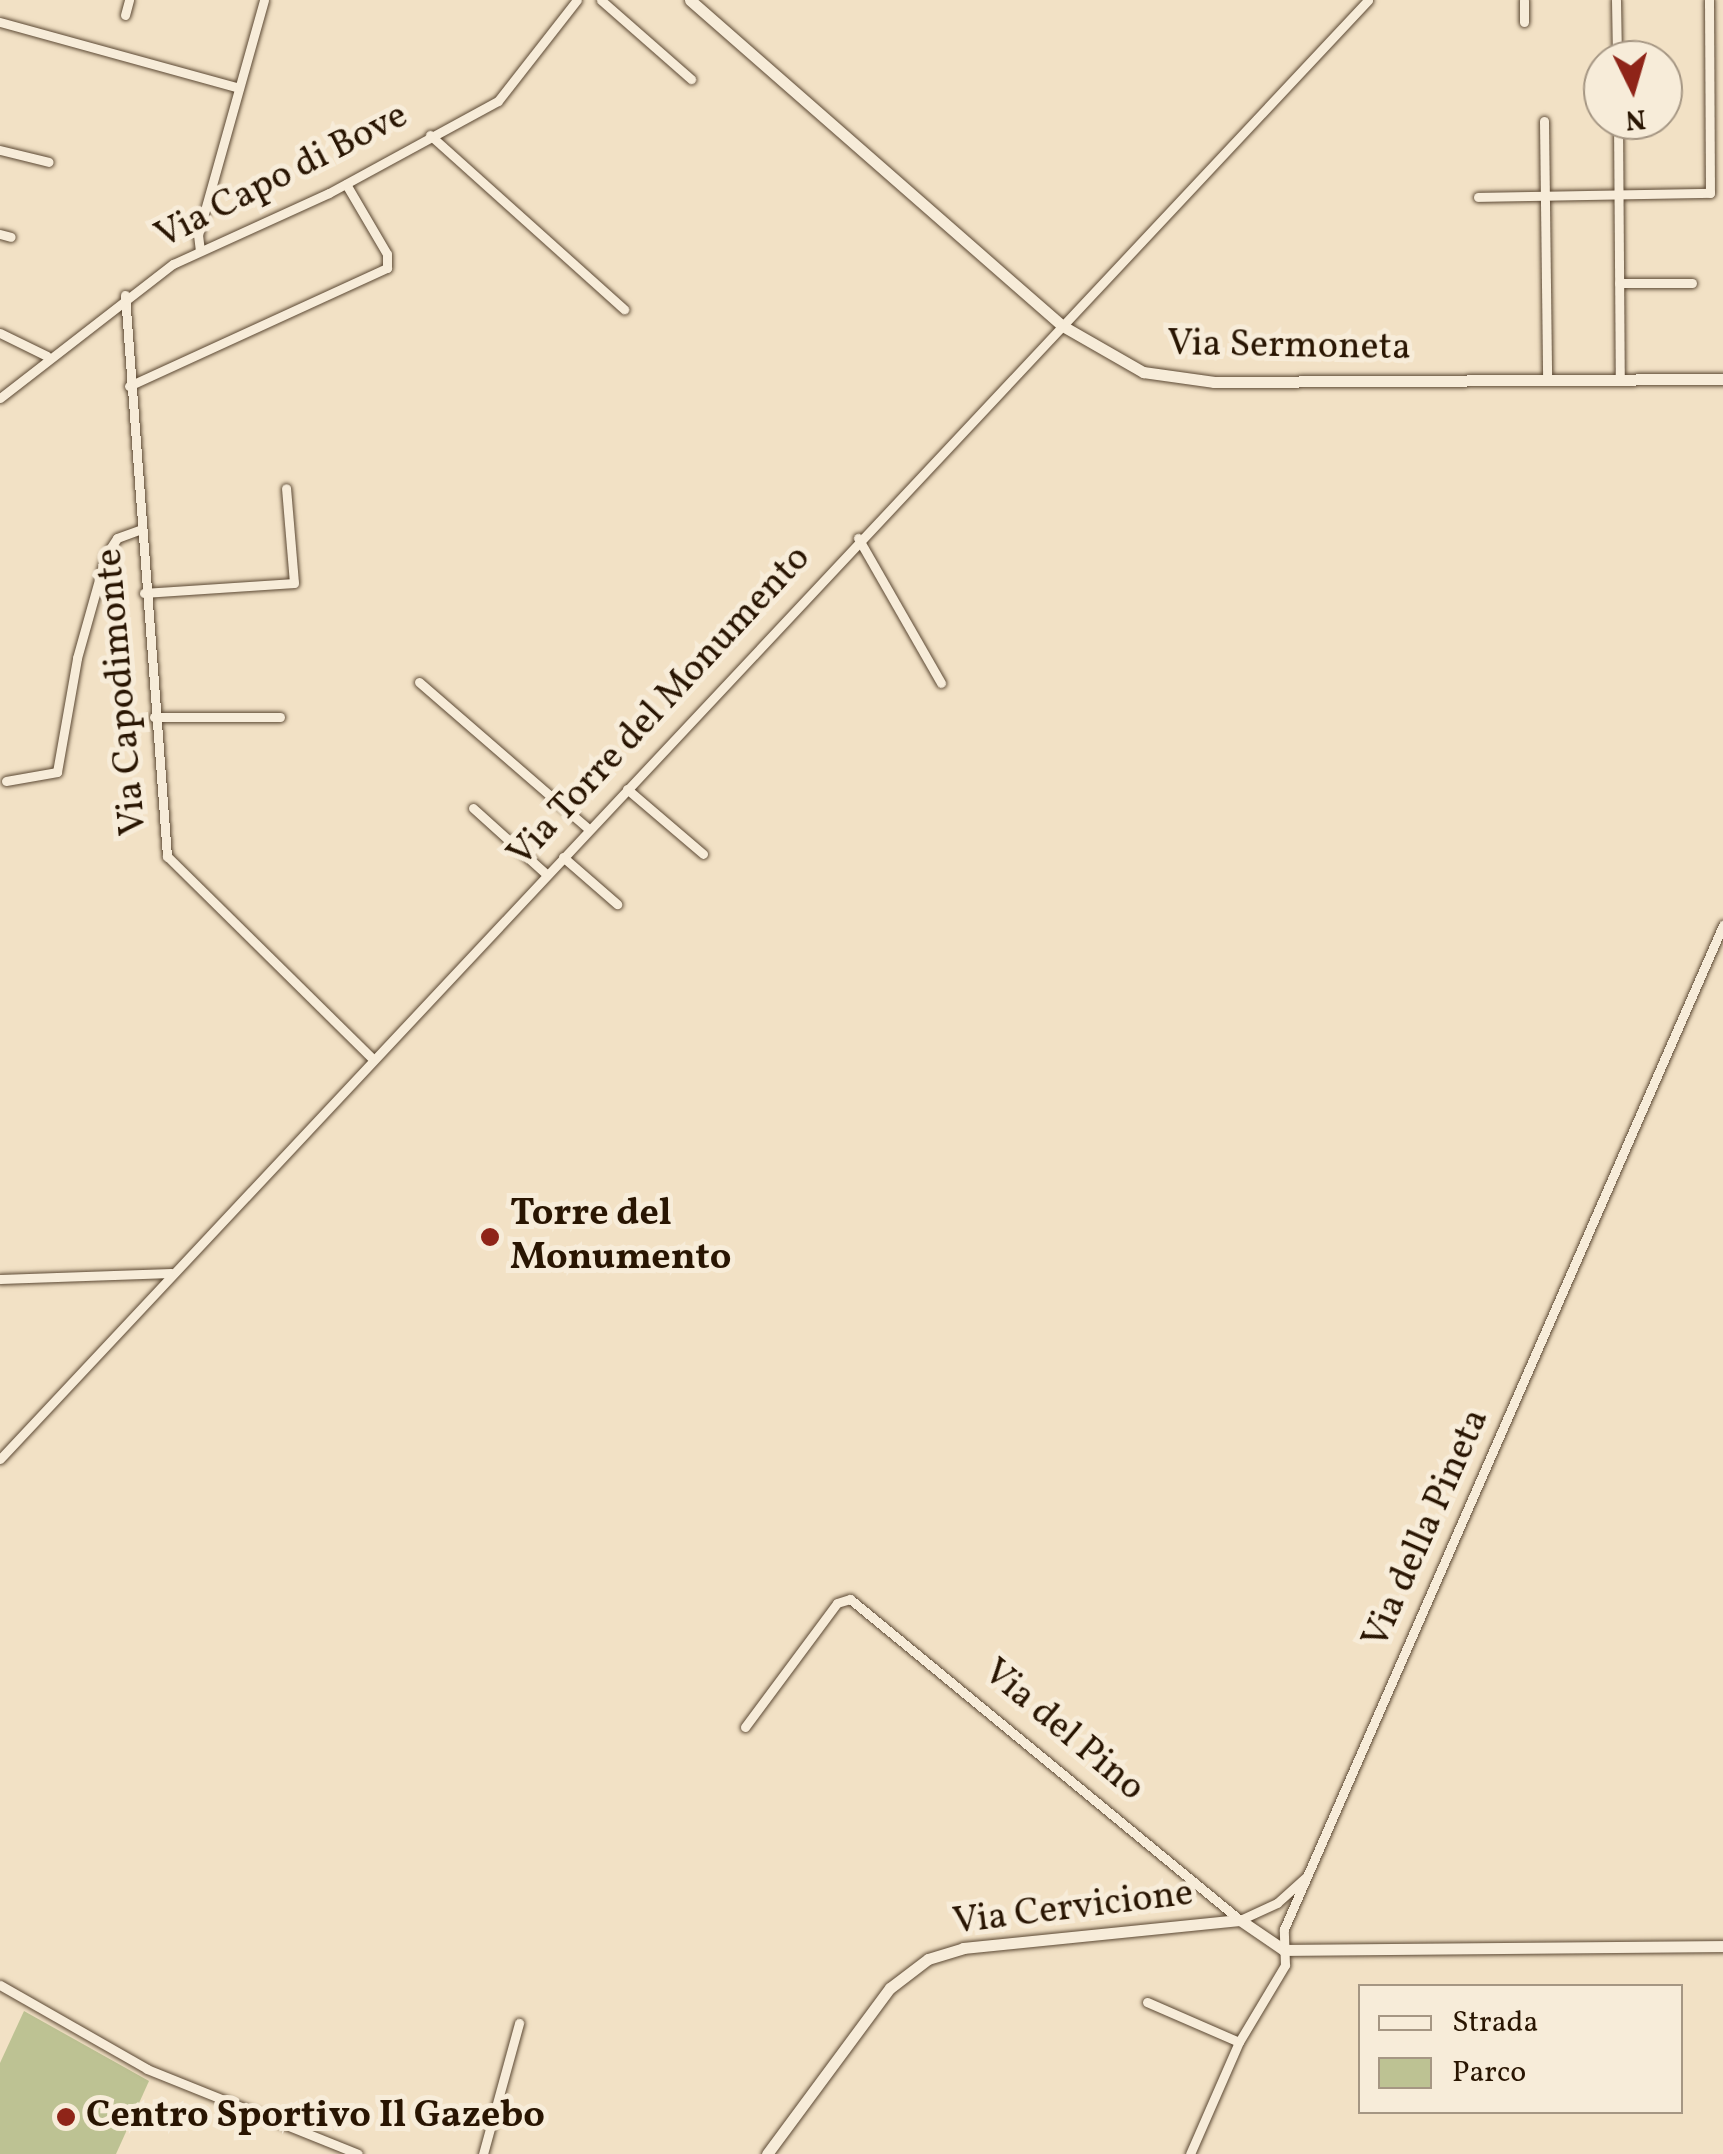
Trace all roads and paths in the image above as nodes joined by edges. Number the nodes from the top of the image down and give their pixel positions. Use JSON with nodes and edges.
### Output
{"nodes":[{"id":1,"x":129,"y":0,"type":"edge"},
{"id":2,"x":264,"y":0,"type":"edge"},
{"id":3,"x":577,"y":0,"type":"edge"},
{"id":4,"x":602,"y":0,"type":"edge"},
{"id":5,"x":690,"y":0,"type":"edge"},
{"id":6,"x":1368,"y":0,"type":"edge"},
{"id":7,"x":1524,"y":0,"type":"edge"},
{"id":8,"x":1616,"y":0,"type":"edge"},
{"id":9,"x":1710,"y":0,"type":"edge"},
{"id":10,"x":125,"y":15,"type":"dead end"},
{"id":11,"x":0,"y":22,"type":"edge"},
{"id":12,"x":1524,"y":22,"type":"dead end"},
{"id":13,"x":1617,"y":40,"type":"edge"},
{"id":14,"x":691,"y":79,"type":"dead end"},
{"id":15,"x":239,"y":88,"type":"junction"},
{"id":16,"x":1544,"y":121,"type":"dead end"},
{"id":17,"x":430,"y":135,"type":"junction"},
{"id":18,"x":1618,"y":140,"type":"edge"},
{"id":19,"x":0,"y":150,"type":"edge"},
{"id":20,"x":50,"y":162,"type":"dead end"},
{"id":21,"x":346,"y":184,"type":"junction"},
{"id":22,"x":1546,"y":197,"type":"junction"},
{"id":23,"x":1619,"y":197,"type":"junction"},
{"id":24,"x":1478,"y":198,"type":"dead end"},
{"id":25,"x":200,"y":251,"type":"junction"},
{"id":26,"x":1619,"y":283,"type":"junction"},
{"id":27,"x":1692,"y":283,"type":"dead end"},
{"id":28,"x":125,"y":295,"type":"junction"},
{"id":29,"x":624,"y":309,"type":"dead end"},
{"id":30,"x":1060,"y":325,"type":"junction"},
{"id":31,"x":0,"y":333,"type":"edge"},
{"id":32,"x":47,"y":356,"type":"junction"},
{"id":33,"x":1723,"y":379,"type":"edge"},
{"id":34,"x":1547,"y":380,"type":"junction"},
{"id":35,"x":1620,"y":380,"type":"junction"},
{"id":36,"x":129,"y":386,"type":"junction"},
{"id":37,"x":0,"y":398,"type":"edge"},
{"id":38,"x":286,"y":488,"type":"dead end"},
{"id":39,"x":139,"y":530,"type":"junction"},
{"id":40,"x":858,"y":538,"type":"junction"},
{"id":41,"x":144,"y":593,"type":"junction"},
{"id":42,"x":419,"y":682,"type":"dead end"},
{"id":43,"x":941,"y":683,"type":"dead end"},
{"id":44,"x":154,"y":717,"type":"junction"},
{"id":45,"x":280,"y":717,"type":"dead end"},
{"id":46,"x":6,"y":782,"type":"dead end"},
{"id":47,"x":627,"y":789,"type":"junction"},
{"id":48,"x":472,"y":808,"type":"dead end"},
{"id":49,"x":589,"y":829,"type":"junction"},
{"id":50,"x":703,"y":854,"type":"dead end"},
{"id":51,"x":562,"y":857,"type":"junction"},
{"id":52,"x":546,"y":874,"type":"junction"},
{"id":53,"x":617,"y":904,"type":"dead end"},
{"id":54,"x":1723,"y":925,"type":"edge"},
{"id":55,"x":372,"y":1058,"type":"junction"},
{"id":56,"x":171,"y":1273,"type":"junction"},
{"id":57,"x":0,"y":1279,"type":"edge"},
{"id":58,"x":0,"y":1459,"type":"edge"},
{"id":59,"x":745,"y":1727,"type":"dead end"},
{"id":60,"x":1316,"y":1866,"type":"junction"},
{"id":61,"x":1240,"y":1920,"type":"junction"},
{"id":62,"x":1723,"y":1946,"type":"edge"},
{"id":63,"x":1284,"y":1950,"type":"junction"},
{"id":64,"x":0,"y":1986,"type":"edge"},
{"id":65,"x":1147,"y":2002,"type":"dead end"},
{"id":66,"x":519,"y":2023,"type":"dead end"},
{"id":67,"x":1239,"y":2042,"type":"junction"},
{"id":68,"x":358,"y":2154,"type":"edge"},
{"id":69,"x":483,"y":2154,"type":"edge"},
{"id":70,"x":767,"y":2154,"type":"edge"},
{"id":71,"x":1190,"y":2154,"type":"edge"}],
"edges":[{"from":1,"to":10,"type":"street"},
{"from":2,"to":15,"type":"street"},
{"from":3,"to":17,"type":"street","name":"Via Capo di Bove"},
{"from":4,"to":14,"type":"street"},
{"from":5,"to":30,"type":"street","name":"Via Sermoneta"},
{"from":6,"to":30,"type":"street","name":"Via Torre del Monumento"},
{"from":7,"to":12,"type":"street"},
{"from":8,"to":13,"type":"street"},
{"from":9,"to":23,"type":"street"},
{"from":11,"to":15,"type":"street"},
{"from":15,"to":25,"type":"street"},
{"from":16,"to":22,"type":"street"},
{"from":17,"to":21,"type":"street","name":"Via Capo di Bove"},
{"from":17,"to":29,"type":"street"},
{"from":18,"to":23,"type":"street"},
{"from":19,"to":20,"type":"street"},
{"from":21,"to":25,"type":"street","name":"Via Capo di Bove"},
{"from":21,"to":36,"type":"street"},
{"from":22,"to":23,"type":"street"},
{"from":22,"to":24,"type":"street"},
{"from":22,"to":34,"type":"street"},
{"from":23,"to":26,"type":"street"},
{"from":25,"to":28,"type":"street","name":"Via Capo di Bove"},
{"from":26,"to":27,"type":"street"},
{"from":26,"to":35,"type":"street"},
{"from":28,"to":32,"type":"street","name":"Via Capo di Bove"},
{"from":28,"to":36,"type":"street","name":"Via Capodimonte"},
{"from":30,"to":34,"type":"street","name":"Via Sermoneta"},
{"from":30,"to":40,"type":"street","name":"Via Torre del Monumento"},
{"from":31,"to":32,"type":"street"},
{"from":32,"to":37,"type":"street","name":"Via Capo di Bove"},
{"from":33,"to":35,"type":"street","name":"Via Sermoneta"},
{"from":34,"to":35,"type":"street","name":"Via Sermoneta"},
{"from":36,"to":39,"type":"street","name":"Via Capodimonte"},
{"from":38,"to":41,"type":"street"},
{"from":39,"to":41,"type":"street","name":"Via Capodimonte"},
{"from":39,"to":46,"type":"street"},
{"from":40,"to":43,"type":"street"},
{"from":40,"to":47,"type":"street","name":"Via Torre del Monumento"},
{"from":41,"to":44,"type":"street","name":"Via Capodimonte"},
{"from":42,"to":49,"type":"street"},
{"from":44,"to":45,"type":"street"},
{"from":44,"to":55,"type":"street","name":"Via Capodimonte"},
{"from":47,"to":49,"type":"street","name":"Via Torre del Monumento"},
{"from":47,"to":50,"type":"street"},
{"from":48,"to":52,"type":"street"},
{"from":49,"to":51,"type":"street","name":"Via Torre del Monumento"},
{"from":51,"to":52,"type":"street","name":"Via Torre del Monumento"},
{"from":51,"to":53,"type":"street"},
{"from":52,"to":55,"type":"street","name":"Via Torre del Monumento"},
{"from":54,"to":60,"type":"street","name":"Via della Pineta"},
{"from":55,"to":56,"type":"street","name":"Via Torre del Monumento"},
{"from":56,"to":57,"type":"street"},
{"from":56,"to":58,"type":"street","name":"Via Torre del Monumento"},
{"from":59,"to":61,"type":"street","name":"Via del Pino"},
{"from":60,"to":61,"type":"street","name":"Via Cervicione"},
{"from":60,"to":63,"type":"street","name":"Via della Pineta"},
{"from":61,"to":63,"type":"street","name":"Via Cervicione"},
{"from":61,"to":70,"type":"street","name":"Via Cervicione"},
{"from":62,"to":63,"type":"street"},
{"from":63,"to":67,"type":"street","name":"Via della Pineta"},
{"from":64,"to":68,"type":"street"},
{"from":65,"to":67,"type":"street"},
{"from":66,"to":69,"type":"street"},
{"from":67,"to":71,"type":"street","name":"Via della Pineta"}]}
